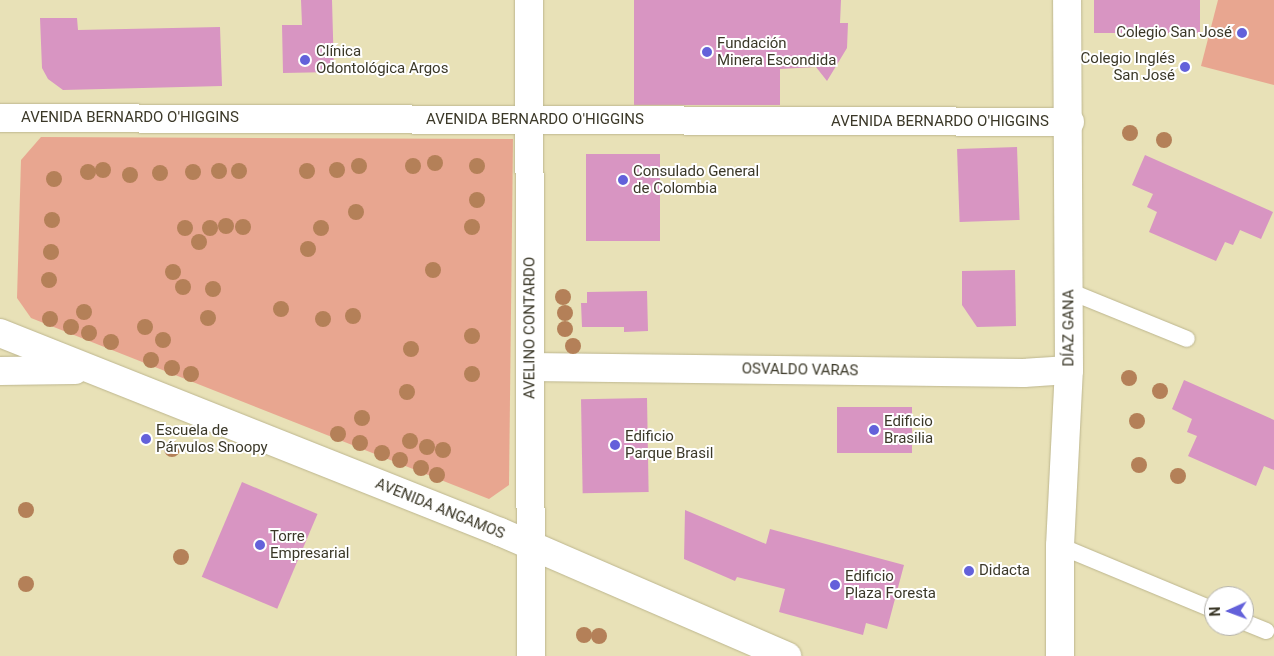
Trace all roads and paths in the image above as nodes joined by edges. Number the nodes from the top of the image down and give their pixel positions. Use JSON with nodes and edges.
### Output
{"nodes":[{"id":1,"x":529,"y":0,"type":"edge"},
{"id":2,"x":1067,"y":0,"type":"edge"},
{"id":3,"x":0,"y":118,"type":"edge"},
{"id":4,"x":530,"y":120,"type":"junction"},
{"id":5,"x":1070,"y":122,"type":"junction"},
{"id":6,"x":1069,"y":291,"type":"junction"},
{"id":7,"x":0,"y":333,"type":"edge"},
{"id":8,"x":1187,"y":339,"type":"dead end"},
{"id":9,"x":530,"y":368,"type":"junction"},
{"id":10,"x":89,"y":370,"type":"junction"},
{"id":11,"x":1069,"y":370,"type":"junction"},
{"id":12,"x":0,"y":371,"type":"edge"},
{"id":13,"x":530,"y":545,"type":"junction"},
{"id":14,"x":1060,"y":546,"type":"junction"},
{"id":15,"x":1204,"y":606,"type":"edge"},
{"id":16,"x":1254,"y":627,"type":"edge"},
{"id":17,"x":1266,"y":632,"type":"dead end"},
{"id":18,"x":530,"y":656,"type":"edge"},
{"id":19,"x":787,"y":656,"type":"edge"},
{"id":20,"x":1060,"y":656,"type":"edge"}],
"edges":[{"from":1,"to":4,"type":"street","name":"AVELINO CONTARDO"},
{"from":2,"to":5,"type":"street","name":"DÍAZ GANA"},
{"from":3,"to":4,"type":"street","name":"AVENIDA BERNARDO O'HIGGINS"},
{"from":4,"to":5,"type":"street","name":"AVENIDA BERNARDO O'HIGGINS"},
{"from":4,"to":9,"type":"street","name":"AVELINO CONTARDO"},
{"from":5,"to":6,"type":"street","name":"DÍAZ GANA"},
{"from":6,"to":8,"type":"lane"},
{"from":6,"to":11,"type":"street","name":"DÍAZ GANA"},
{"from":7,"to":10,"type":"street","name":"AVENIDA ANGAMOS"},
{"from":9,"to":11,"type":"street","name":"OSVALDO VARAS"},
{"from":9,"to":13,"type":"street","name":"AVELINO CONTARDO"},
{"from":10,"to":12,"type":"street","name":"AVENIDA ANGAMOS"},
{"from":10,"to":13,"type":"street","name":"AVENIDA ANGAMOS"},
{"from":11,"to":14,"type":"street","name":"DÍAZ GANA"},
{"from":13,"to":18,"type":"street","name":"AVELINO CONTARDO"},
{"from":13,"to":19,"type":"street","name":"AVENIDA ANGAMOS"},
{"from":14,"to":15,"type":"lane"},
{"from":14,"to":20,"type":"street","name":"DÍAZ GANA"},
{"from":16,"to":17,"type":"lane"}]}
